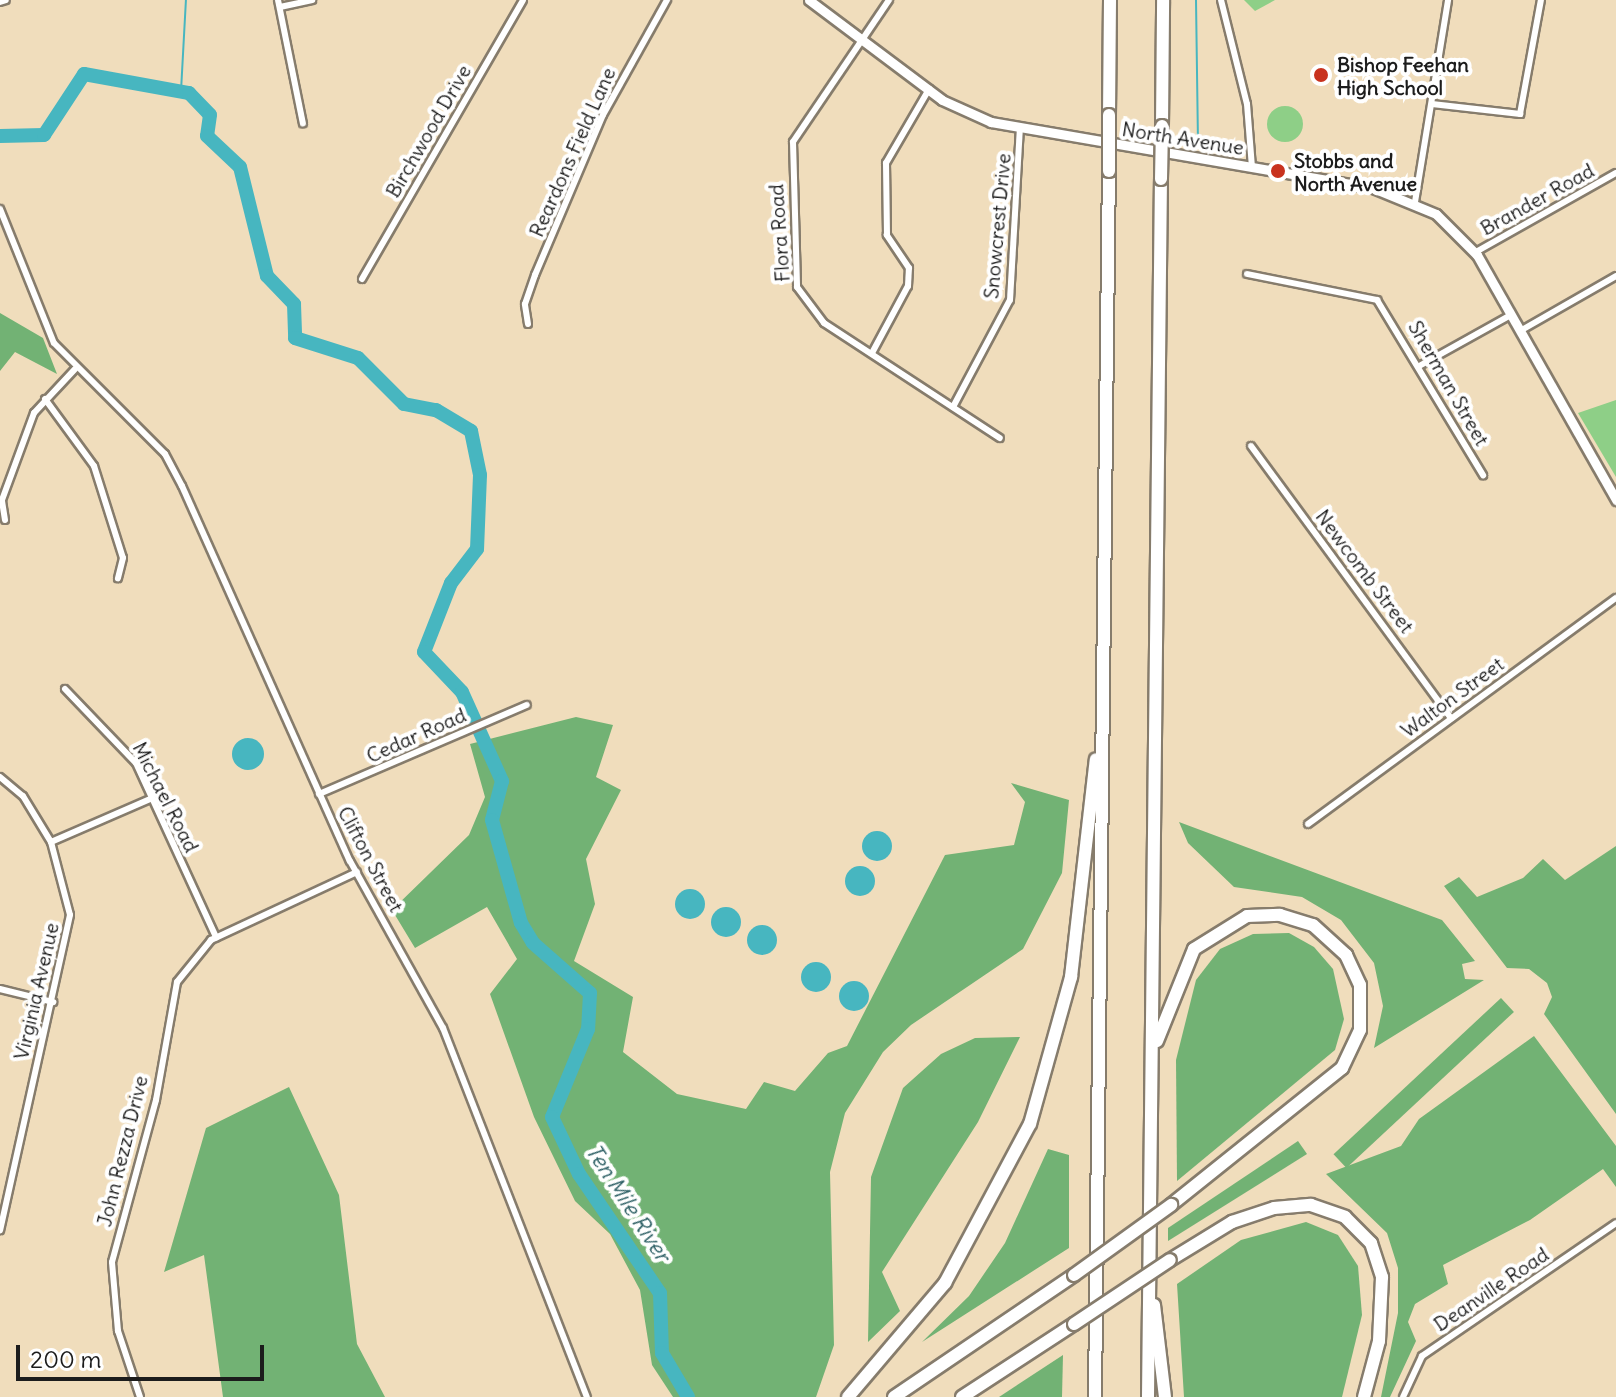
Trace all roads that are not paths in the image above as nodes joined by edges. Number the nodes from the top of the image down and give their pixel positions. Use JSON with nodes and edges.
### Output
{"nodes":[{"id":1,"x":6,"y":0,"type":"edge"},
{"id":2,"x":312,"y":0,"type":"edge"},
{"id":3,"x":523,"y":0,"type":"edge"},
{"id":4,"x":667,"y":0,"type":"edge"},
{"id":5,"x":809,"y":0,"type":"edge"},
{"id":6,"x":889,"y":0,"type":"edge"},
{"id":7,"x":1110,"y":0,"type":"edge"},
{"id":8,"x":1163,"y":0,"type":"edge"},
{"id":9,"x":1221,"y":0,"type":"edge"},
{"id":10,"x":1448,"y":0,"type":"edge"},
{"id":11,"x":1541,"y":0,"type":"edge"},
{"id":12,"x":0,"y":2,"type":"edge"},
{"id":13,"x":279,"y":4,"type":"edge"},
{"id":14,"x":863,"y":40,"type":"junction"},
{"id":15,"x":929,"y":89,"type":"junction"},
{"id":16,"x":1432,"y":104,"type":"junction"},
{"id":17,"x":303,"y":124,"type":"dead end"},
{"id":18,"x":1020,"y":129,"type":"junction"},
{"id":19,"x":1252,"y":168,"type":"junction"},
{"id":20,"x":1616,"y":173,"type":"edge"},
{"id":21,"x":1415,"y":202,"type":"junction"},
{"id":22,"x":0,"y":209,"type":"edge"},
{"id":23,"x":1474,"y":253,"type":"junction"},
{"id":24,"x":1247,"y":274,"type":"dead end"},
{"id":25,"x":1616,"y":276,"type":"edge"},
{"id":26,"x":362,"y":279,"type":"dead end"},
{"id":27,"x":1511,"y":315,"type":"junction"},
{"id":28,"x":528,"y":324,"type":"dead end"},
{"id":29,"x":1520,"y":331,"type":"junction"},
{"id":30,"x":872,"y":353,"type":"junction"},
{"id":31,"x":1421,"y":365,"type":"junction"},
{"id":32,"x":75,"y":369,"type":"junction"},
{"id":33,"x":45,"y":399,"type":"junction"},
{"id":34,"x":953,"y":407,"type":"junction"},
{"id":35,"x":1000,"y":438,"type":"dead end"},
{"id":36,"x":1251,"y":446,"type":"dead end"},
{"id":37,"x":1483,"y":475,"type":"dead end"},
{"id":38,"x":1616,"y":500,"type":"edge"},
{"id":39,"x":5,"y":520,"type":"dead end"},
{"id":40,"x":118,"y":578,"type":"dead end"},
{"id":41,"x":1616,"y":598,"type":"edge"},
{"id":42,"x":65,"y":689,"type":"dead end"},
{"id":43,"x":527,"y":705,"type":"dead end"},
{"id":44,"x":1451,"y":718,"type":"junction"},
{"id":45,"x":1102,"y":729,"type":"junction"},
{"id":46,"x":0,"y":777,"type":"edge"},
{"id":47,"x":319,"y":794,"type":"junction"},
{"id":48,"x":152,"y":798,"type":"junction"},
{"id":49,"x":1308,"y":824,"type":"dead end"},
{"id":50,"x":51,"y":842,"type":"junction"},
{"id":51,"x":357,"y":872,"type":"junction"},
{"id":52,"x":216,"y":937,"type":"junction"},
{"id":53,"x":0,"y":989,"type":"edge"},
{"id":54,"x":53,"y":1002,"type":"junction"},
{"id":55,"x":1152,"y":1059,"type":"junction"},
{"id":56,"x":1616,"y":1223,"type":"edge"},
{"id":57,"x":0,"y":1230,"type":"edge"},
{"id":58,"x":1149,"y":1278,"type":"junction"},
{"id":59,"x":140,"y":1397,"type":"edge"},
{"id":60,"x":587,"y":1397,"type":"edge"},
{"id":61,"x":848,"y":1397,"type":"edge"},
{"id":62,"x":894,"y":1397,"type":"edge"},
{"id":63,"x":962,"y":1397,"type":"edge"},
{"id":64,"x":1095,"y":1397,"type":"edge"},
{"id":65,"x":1148,"y":1397,"type":"edge"},
{"id":66,"x":1165,"y":1397,"type":"edge"},
{"id":67,"x":1364,"y":1397,"type":"edge"},
{"id":68,"x":1403,"y":1397,"type":"edge"}],
"edges":[{"from":1,"to":12,"type":"street"},
{"from":2,"to":13,"type":"street"},
{"from":3,"to":26,"type":"street","name":"Birchwood Drive"},
{"from":4,"to":28,"type":"street","name":"Reardons Field Lane"},
{"from":5,"to":14,"type":"main road","name":"North Avenue"},
{"from":6,"to":14,"type":"street","name":"Flora Road"},
{"from":7,"to":45,"type":"highway","bridge":true},
{"from":8,"to":55,"type":"highway","bridge":true},
{"from":9,"to":19,"type":"street"},
{"from":10,"to":16,"type":"street"},
{"from":11,"to":16,"type":"street"},
{"from":13,"to":17,"type":"street"},
{"from":14,"to":15,"type":"main road","name":"North Avenue"},
{"from":14,"to":30,"type":"street","name":"Flora Road"},
{"from":15,"to":18,"type":"main road","name":"North Avenue"},
{"from":15,"to":30,"type":"street"},
{"from":16,"to":21,"type":"street"},
{"from":18,"to":19,"type":"main road","name":"North Avenue"},
{"from":18,"to":34,"type":"street","name":"Snowcrest Drive"},
{"from":19,"to":21,"type":"main road","name":"North Avenue"},
{"from":20,"to":23,"type":"street","name":"Brander Road"},
{"from":21,"to":23,"type":"main road","name":"North Avenue"},
{"from":22,"to":32,"type":"street","name":"Clifton Street"},
{"from":23,"to":27,"type":"main road","name":"North Avenue"},
{"from":24,"to":31,"type":"street","name":"Sherman Street"},
{"from":25,"to":29,"type":"street"},
{"from":27,"to":29,"type":"main road","name":"North Avenue"},
{"from":27,"to":31,"type":"street"},
{"from":29,"to":38,"type":"main road","name":"North Avenue"},
{"from":30,"to":34,"type":"street","name":"Flora Road"},
{"from":31,"to":37,"type":"street","name":"Sherman Street"},
{"from":32,"to":33,"type":"street"},
{"from":32,"to":47,"type":"street","name":"Clifton Street"},
{"from":33,"to":39,"type":"street"},
{"from":33,"to":40,"type":"street"},
{"from":34,"to":35,"type":"street","name":"Flora Road"},
{"from":36,"to":44,"type":"street","name":"Newcomb Street"},
{"from":41,"to":44,"type":"street","name":"Walton Street"},
{"from":42,"to":48,"type":"street","name":"Michael Road"},
{"from":43,"to":47,"type":"street","name":"Cedar Road"},
{"from":44,"to":49,"type":"street","name":"Walton Street"},
{"from":45,"to":61,"type":"highway"},
{"from":45,"to":64,"type":"highway"},
{"from":46,"to":50,"type":"street","name":"Virginia Avenue"},
{"from":47,"to":51,"type":"street","name":"Clifton Street"},
{"from":48,"to":50,"type":"street"},
{"from":48,"to":52,"type":"street","name":"Michael Road"},
{"from":50,"to":54,"type":"street","name":"Virginia Avenue"},
{"from":51,"to":52,"type":"street","name":"John Rezza Drive"},
{"from":51,"to":60,"type":"street","name":"Clifton Street"},
{"from":52,"to":59,"type":"street","name":"John Rezza Drive"},
{"from":53,"to":54,"type":"street"},
{"from":54,"to":57,"type":"street","name":"Virginia Avenue"},
{"from":55,"to":58,"type":"highway"},
{"from":55,"to":62,"type":"highway","bridge":true},
{"from":56,"to":68,"type":"street","name":"Deanville Road"},
{"from":58,"to":65,"type":"highway"},
{"from":58,"to":66,"type":"highway"},
{"from":63,"to":67,"type":"highway","bridge":true}]}
